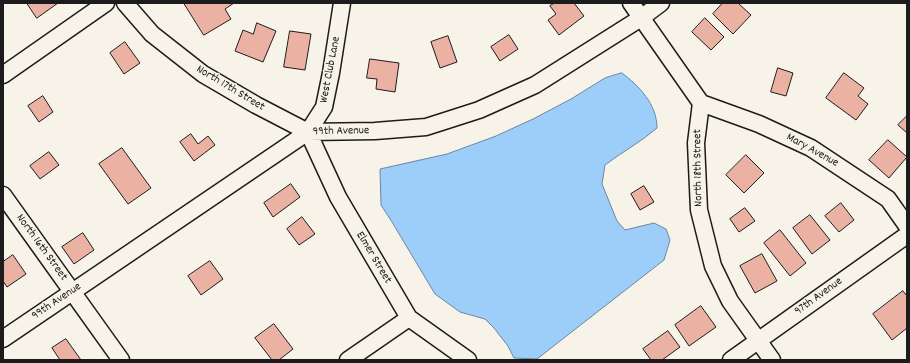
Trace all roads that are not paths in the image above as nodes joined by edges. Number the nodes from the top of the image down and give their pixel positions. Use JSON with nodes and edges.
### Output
{"nodes":[{"id":1,"x":106,"y":3,"type":"edge"},
{"id":2,"x":125,"y":3,"type":"edge"},
{"id":3,"x":342,"y":3,"type":"edge"},
{"id":4,"x":630,"y":3,"type":"edge"},
{"id":5,"x":661,"y":3,"type":"edge"},
{"id":6,"x":641,"y":18,"type":"junction"},
{"id":7,"x":3,"y":75,"type":"edge"},
{"id":8,"x":701,"y":103,"type":"junction"},
{"id":9,"x":308,"y":132,"type":"junction"},
{"id":10,"x":3,"y":195,"type":"edge"},
{"id":11,"x":907,"y":226,"type":"edge"},
{"id":12,"x":907,"y":234,"type":"edge"},
{"id":13,"x":72,"y":291,"type":"junction"},
{"id":14,"x":409,"y":318,"type":"junction"},
{"id":15,"x":3,"y":339,"type":"edge"},
{"id":16,"x":758,"y":341,"type":"junction"},
{"id":17,"x":121,"y":360,"type":"edge"},
{"id":18,"x":348,"y":360,"type":"edge"},
{"id":19,"x":468,"y":360,"type":"edge"},
{"id":20,"x":731,"y":360,"type":"edge"},
{"id":21,"x":772,"y":360,"type":"edge"}],
"edges":[{"from":1,"to":7,"type":"street"},
{"from":2,"to":9,"type":"street","name":"North 17th Street"},
{"from":3,"to":9,"type":"street","name":"West Club Lane"},
{"from":4,"to":6,"type":"street"},
{"from":5,"to":6,"type":"street","name":"99th Avenue"},
{"from":6,"to":8,"type":"street"},
{"from":6,"to":9,"type":"street","name":"99th Avenue"},
{"from":8,"to":11,"type":"street","name":"Mary Avenue"},
{"from":8,"to":16,"type":"street","name":"North 18th Street"},
{"from":9,"to":13,"type":"street","name":"99th Avenue"},
{"from":9,"to":14,"type":"street","name":"Elmer Street"},
{"from":10,"to":13,"type":"street","name":"North 16th Street"},
{"from":12,"to":16,"type":"street","name":"97th Avenue"},
{"from":13,"to":15,"type":"street","name":"99th Avenue"},
{"from":13,"to":17,"type":"street","name":"North 16th Street"},
{"from":14,"to":18,"type":"street"},
{"from":14,"to":19,"type":"street","name":"Elmer Street"},
{"from":16,"to":20,"type":"street","name":"97th Avenue"},
{"from":16,"to":21,"type":"street","name":"North 18th Street"}]}
